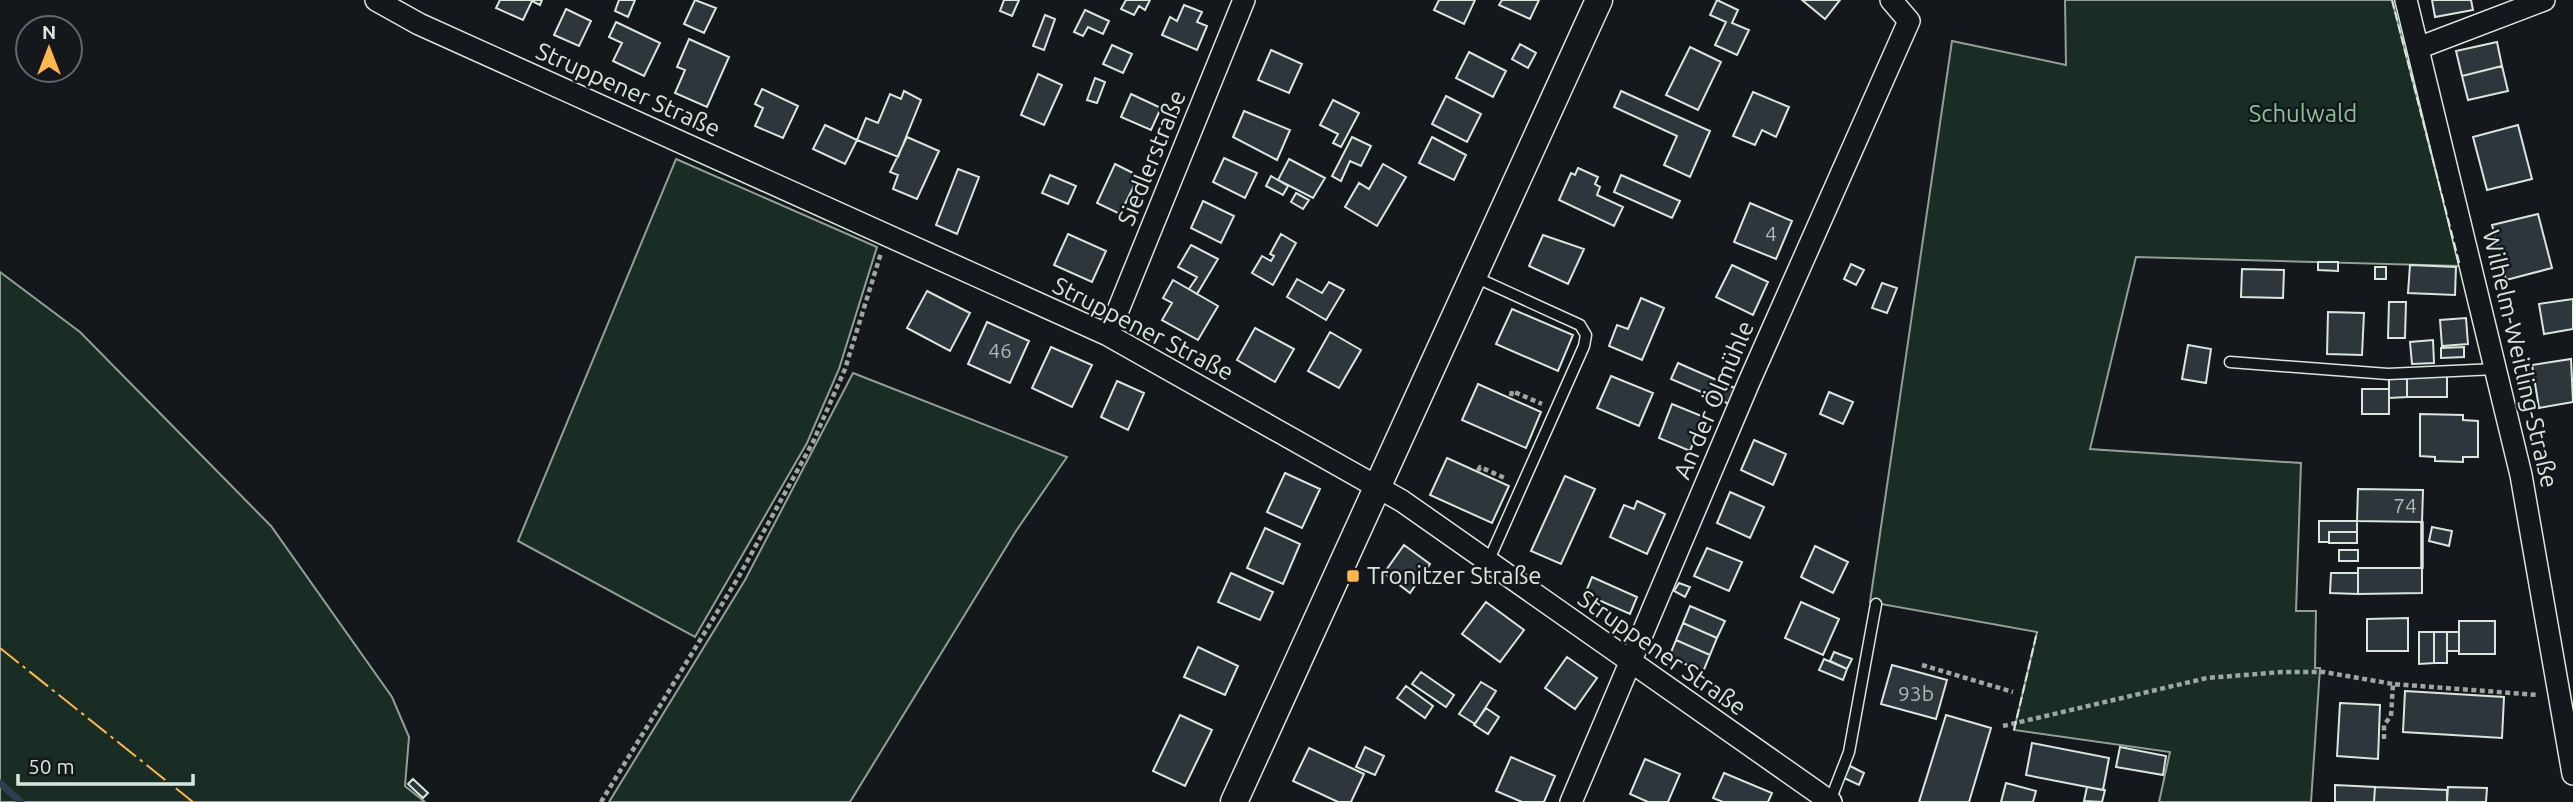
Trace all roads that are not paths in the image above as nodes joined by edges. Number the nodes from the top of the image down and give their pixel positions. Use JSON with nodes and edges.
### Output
{"nodes":[{"id":1,"x":376,"y":0,"type":"edge"},
{"id":2,"x":1244,"y":0,"type":"edge"},
{"id":3,"x":1599,"y":0,"type":"edge"},
{"id":4,"x":1891,"y":0,"type":"edge"},
{"id":5,"x":2406,"y":0,"type":"edge"},
{"id":6,"x":2544,"y":0,"type":"edge"},
{"id":7,"x":2418,"y":48,"type":"junction"},
{"id":8,"x":1474,"y":277,"type":"junction"},
{"id":9,"x":1108,"y":335,"type":"junction"},
{"id":10,"x":2230,"y":362,"type":"dead end"},
{"id":11,"x":2496,"y":369,"type":"junction"},
{"id":12,"x":1378,"y":487,"type":"junction"},
{"id":13,"x":1488,"y":562,"type":"junction"},
{"id":14,"x":1876,"y":604,"type":"dead end"},
{"id":15,"x":1631,"y":664,"type":"junction"},
{"id":16,"x":2573,"y":774,"type":"edge"},
{"id":17,"x":1234,"y":802,"type":"edge"},
{"id":18,"x":1571,"y":802,"type":"edge"},
{"id":19,"x":1831,"y":802,"type":"edge"}],
"edges":[{"from":1,"to":9,"type":"street","name":"Struppener Straße"},
{"from":2,"to":9,"type":"street","name":"Siedlerstraße"},
{"from":3,"to":8,"type":"street"},
{"from":4,"to":15,"type":"street","name":"An der Ölmühle"},
{"from":5,"to":7,"type":"street","name":"Wilhelm-Weitling-Straße"},
{"from":6,"to":7,"type":"street"},
{"from":7,"to":11,"type":"street","name":"Wilhelm-Weitling-Straße"},
{"from":8,"to":12,"type":"street"},
{"from":8,"to":13,"type":"lane"},
{"from":9,"to":12,"type":"street","name":"Struppener Straße"},
{"from":10,"to":11,"type":"lane"},
{"from":11,"to":16,"type":"street","name":"Wilhelm-Weitling-Straße"},
{"from":12,"to":13,"type":"street","name":"Struppener Straße"},
{"from":12,"to":17,"type":"street"},
{"from":13,"to":15,"type":"street","name":"Struppener Straße"},
{"from":14,"to":19,"type":"lane"},
{"from":15,"to":18,"type":"street","name":"An der Ölmühle"},
{"from":15,"to":19,"type":"street","name":"Struppener Straße"}]}
